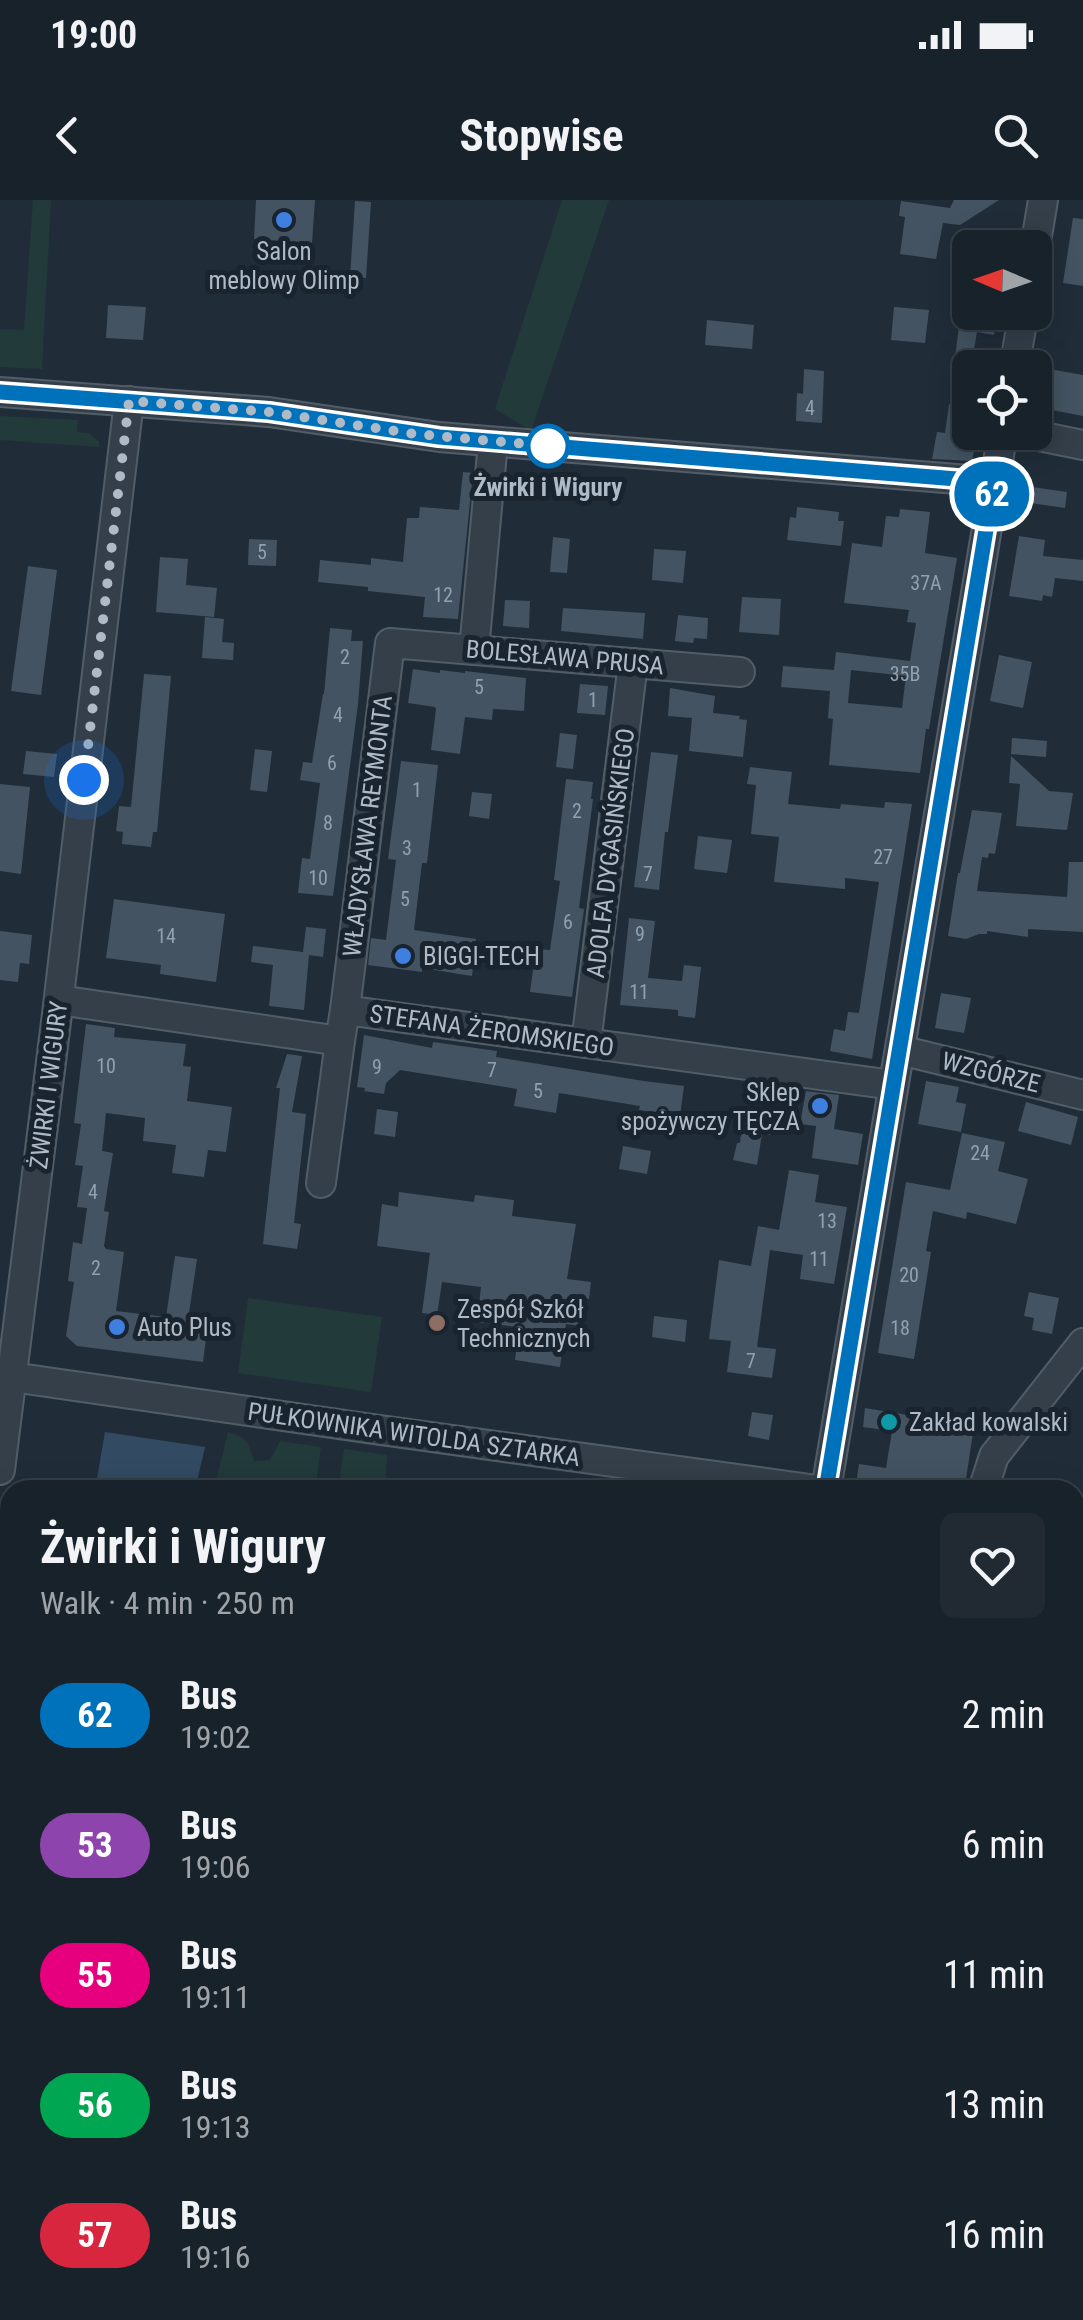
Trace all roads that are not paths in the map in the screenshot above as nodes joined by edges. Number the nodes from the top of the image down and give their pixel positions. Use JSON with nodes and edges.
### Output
{"nodes":[{"id":1,"x":1043,"y":200,"type":"edge"},
{"id":2,"x":1038,"y":230,"type":"edge"},
{"id":3,"x":0,"y":392,"type":"edge"},
{"id":4,"x":129,"y":401,"type":"junction"},
{"id":5,"x":1052,"y":439,"type":"edge"},
{"id":6,"x":493,"y":442,"type":"junction"},
{"id":7,"x":1083,"y":445,"type":"edge"},
{"id":8,"x":1000,"y":450,"type":"edge"},
{"id":9,"x":994,"y":482,"type":"junction"},
{"id":10,"x":390,"y":643,"type":"joint"},
{"id":11,"x":474,"y":650,"type":"junction"},
{"id":12,"x":633,"y":663,"type":"junction"},
{"id":13,"x":740,"y":672,"type":"dead end"},
{"id":14,"x":59,"y":1000,"type":"junction"},
{"id":15,"x":344,"y":1010,"type":"junction"},
{"id":16,"x":340,"y":1041,"type":"junction"},
{"id":17,"x":586,"y":1043,"type":"junction"},
{"id":18,"x":900,"y":1050,"type":"junction"},
{"id":19,"x":893,"y":1085,"type":"junction"},
{"id":20,"x":1083,"y":1095,"type":"edge"},
{"id":21,"x":321,"y":1183,"type":"dead end"},
{"id":22,"x":1083,"y":1343,"type":"edge"},
{"id":23,"x":12,"y":1377,"type":"junction"},
{"id":24,"x":0,"y":1470,"type":"edge"},
{"id":25,"x":743,"y":1480,"type":"edge"},
{"id":26,"x":828,"y":1480,"type":"edge"},
{"id":27,"x":986,"y":1480,"type":"edge"}],
"edges":[{"from":1,"to":2,"type":"street"},
{"from":3,"to":4,"type":"street"},
{"from":4,"to":6,"type":"street"},
{"from":4,"to":14,"type":"street","name":"ŻWIRKI I WIGURY"},
{"from":5,"to":7,"type":"street"},
{"from":6,"to":9,"type":"street"},
{"from":6,"to":11,"type":"street"},
{"from":8,"to":9,"type":"street"},
{"from":9,"to":18,"type":"street"},
{"from":10,"to":11,"type":"street","name":"BOLESŁAWA PRUSA"},
{"from":10,"to":15,"type":"street","name":"WŁADYSŁAWA REYMONTA"},
{"from":11,"to":12,"type":"street","name":"BOLESŁAWA PRUSA"},
{"from":12,"to":13,"type":"street","name":"BOLESŁAWA PRUSA"},
{"from":12,"to":17,"type":"street","name":"ADOLFA DYGASIŃSKIEGO"},
{"from":14,"to":16,"type":"street","name":"STEFANA ŻEROMSKIEGO"},
{"from":14,"to":23,"type":"street","name":"ŻWIRKI I WIGURY"},
{"from":15,"to":16,"type":"street","name":"STEFANA ŻEROMSKIEGO"},
{"from":15,"to":17,"type":"street","name":"STEFANA ŻEROMSKIEGO"},
{"from":16,"to":21,"type":"street"},
{"from":17,"to":19,"type":"street","name":"STEFANA ŻEROMSKIEGO"},
{"from":18,"to":19,"type":"street"},
{"from":18,"to":20,"type":"street","name":"WZGÓRZE"},
{"from":19,"to":26,"type":"street"},
{"from":22,"to":27,"type":"street"},
{"from":23,"to":24,"type":"street","name":"ŻWIRKI I WIGURY"},
{"from":23,"to":25,"type":"street","name":"PUŁKOWNIKA WITOLDA SZTARKA"}]}
